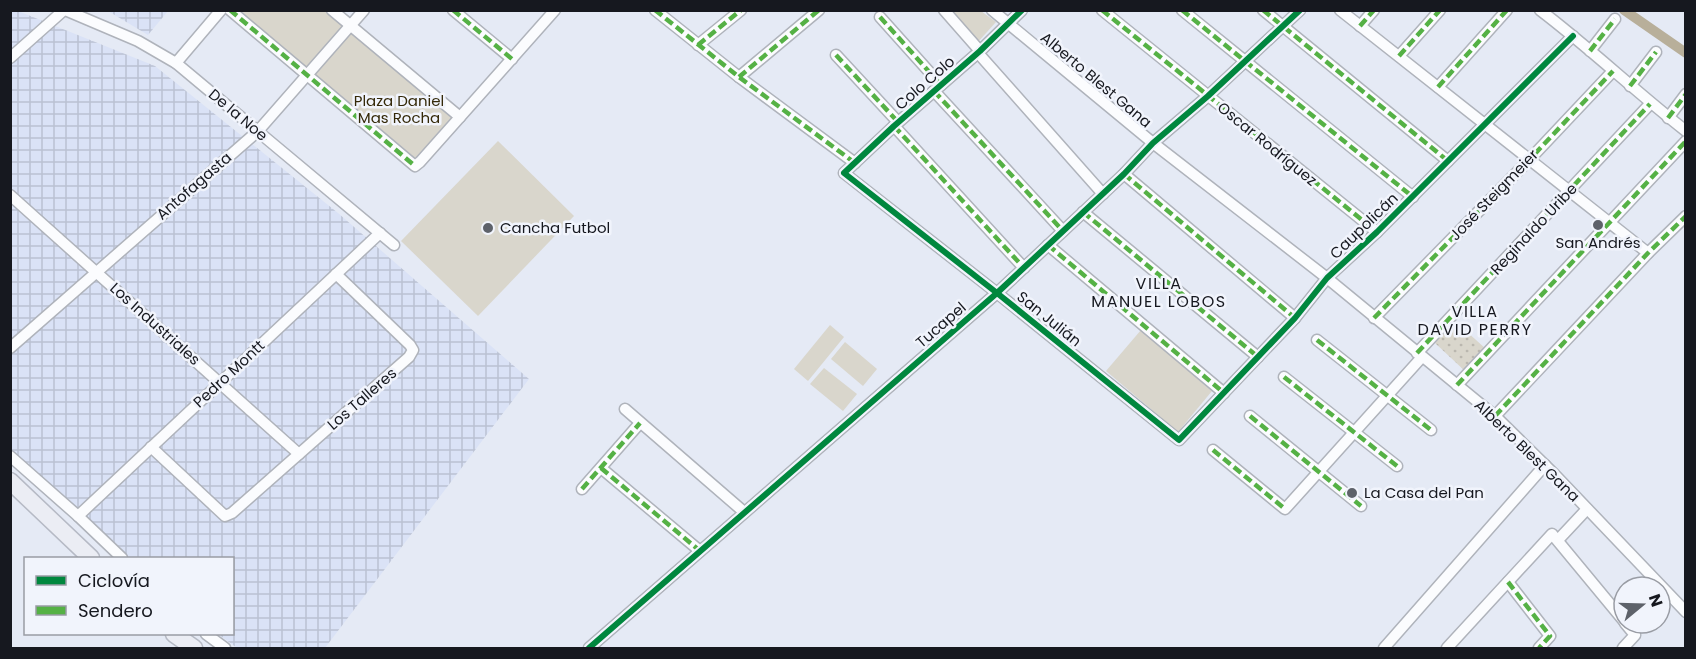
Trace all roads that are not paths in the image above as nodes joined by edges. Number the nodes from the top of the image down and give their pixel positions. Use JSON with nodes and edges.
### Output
{"nodes":[{"id":1,"x":65,"y":10,"type":"edge"},
{"id":2,"x":221,"y":10,"type":"edge"},
{"id":3,"x":231,"y":10,"type":"edge"},
{"id":4,"x":332,"y":10,"type":"edge"},
{"id":5,"x":364,"y":10,"type":"edge"},
{"id":6,"x":453,"y":10,"type":"edge"},
{"id":7,"x":555,"y":10,"type":"edge"},
{"id":8,"x":741,"y":10,"type":"edge"},
{"id":9,"x":819,"y":10,"type":"edge"},
{"id":10,"x":944,"y":10,"type":"edge"},
{"id":11,"x":992,"y":10,"type":"edge"},
{"id":12,"x":1022,"y":10,"type":"edge"},
{"id":13,"x":1102,"y":10,"type":"edge"},
{"id":14,"x":1182,"y":10,"type":"edge"},
{"id":15,"x":1263,"y":10,"type":"edge"},
{"id":16,"x":1300,"y":10,"type":"edge"},
{"id":17,"x":1340,"y":10,"type":"edge"},
{"id":18,"x":1374,"y":10,"type":"edge"},
{"id":19,"x":1440,"y":10,"type":"edge"},
{"id":20,"x":1507,"y":10,"type":"edge"},
{"id":21,"x":1540,"y":10,"type":"edge"},
{"id":22,"x":655,"y":11,"type":"edge"},
{"id":23,"x":879,"y":17,"type":"dead end"},
{"id":24,"x":1616,"y":19,"type":"dead end"},
{"id":25,"x":1008,"y":22,"type":"junction"},
{"id":26,"x":351,"y":26,"type":"junction"},
{"id":27,"x":1360,"y":26,"type":"junction"},
{"id":28,"x":1282,"y":27,"type":"junction"},
{"id":29,"x":1573,"y":36,"type":"junction"},
{"id":30,"x":698,"y":45,"type":"junction"},
{"id":31,"x":1590,"y":51,"type":"junction"},
{"id":32,"x":979,"y":52,"type":"junction"},
{"id":33,"x":1656,"y":52,"type":"dead end"},
{"id":34,"x":836,"y":55,"type":"dead end"},
{"id":35,"x":1399,"y":56,"type":"junction"},
{"id":36,"x":10,"y":58,"type":"edge"},
{"id":37,"x":512,"y":59,"type":"junction"},
{"id":38,"x":1246,"y":61,"type":"junction"},
{"id":39,"x":176,"y":63,"type":"junction"},
{"id":40,"x":1613,"y":70,"type":"junction"},
{"id":41,"x":308,"y":74,"type":"junction"},
{"id":42,"x":739,"y":77,"type":"junction"},
{"id":43,"x":1630,"y":86,"type":"junction"},
{"id":44,"x":1438,"y":87,"type":"junction"},
{"id":45,"x":937,"y":88,"type":"junction"},
{"id":46,"x":1686,"y":94,"type":"edge"},
{"id":47,"x":1208,"y":96,"type":"junction"},
{"id":48,"x":1650,"y":104,"type":"junction"},
{"id":49,"x":460,"y":117,"type":"junction"},
{"id":50,"x":1668,"y":118,"type":"junction"},
{"id":51,"x":896,"y":124,"type":"junction"},
{"id":52,"x":1485,"y":124,"type":"junction"},
{"id":53,"x":258,"y":131,"type":"junction"},
{"id":54,"x":1686,"y":131,"type":"edge"},
{"id":55,"x":1686,"y":141,"type":"edge"},
{"id":56,"x":1153,"y":143,"type":"junction"},
{"id":57,"x":1530,"y":159,"type":"junction"},
{"id":58,"x":1448,"y":161,"type":"junction"},
{"id":59,"x":855,"y":163,"type":"junction"},
{"id":60,"x":844,"y":173,"type":"joint"},
{"id":61,"x":1124,"y":174,"type":"junction"},
{"id":62,"x":1570,"y":191,"type":"junction"},
{"id":63,"x":1102,"y":194,"type":"junction"},
{"id":64,"x":10,"y":195,"type":"edge"},
{"id":65,"x":1413,"y":196,"type":"junction"},
{"id":66,"x":1083,"y":212,"type":"junction"},
{"id":67,"x":1686,"y":216,"type":"edge"},
{"id":68,"x":1610,"y":222,"type":"junction"},
{"id":69,"x":1063,"y":231,"type":"junction"},
{"id":70,"x":1377,"y":232,"type":"junction"},
{"id":71,"x":380,"y":233,"type":"junction"},
{"id":72,"x":394,"y":245,"type":"dead end"},
{"id":73,"x":1048,"y":245,"type":"junction"},
{"id":74,"x":1648,"y":252,"type":"junction"},
{"id":75,"x":1024,"y":268,"type":"junction"},
{"id":76,"x":97,"y":271,"type":"junction"},
{"id":77,"x":336,"y":274,"type":"junction"},
{"id":78,"x":1327,"y":279,"type":"junction"},
{"id":79,"x":998,"y":292,"type":"junction"},
{"id":80,"x":1295,"y":318,"type":"junction"},
{"id":81,"x":1374,"y":318,"type":"junction"},
{"id":82,"x":1317,"y":340,"type":"dead end"},
{"id":83,"x":10,"y":348,"type":"edge"},
{"id":84,"x":1419,"y":355,"type":"junction"},
{"id":85,"x":1258,"y":357,"type":"junction"},
{"id":86,"x":1284,"y":377,"type":"dead end"},
{"id":87,"x":220,"y":382,"type":"junction"},
{"id":88,"x":1457,"y":385,"type":"junction"},
{"id":89,"x":1224,"y":393,"type":"junction"},
{"id":90,"x":1387,"y":396,"type":"junction"},
{"id":91,"x":625,"y":409,"type":"dead end"},
{"id":92,"x":1250,"y":416,"type":"dead end"},
{"id":93,"x":1495,"y":416,"type":"junction"},
{"id":94,"x":640,"y":423,"type":"junction"},
{"id":95,"x":1431,"y":430,"type":"dead end"},
{"id":96,"x":1354,"y":432,"type":"junction"},
{"id":97,"x":1179,"y":440,"type":"joint"},
{"id":98,"x":151,"y":447,"type":"junction"},
{"id":99,"x":1214,"y":450,"type":"dead end"},
{"id":100,"x":299,"y":454,"type":"junction"},
{"id":101,"x":10,"y":456,"type":"edge"},
{"id":102,"x":1545,"y":465,"type":"junction"},
{"id":103,"x":1397,"y":466,"type":"dead end"},
{"id":104,"x":601,"y":468,"type":"junction"},
{"id":105,"x":1318,"y":472,"type":"junction"},
{"id":106,"x":10,"y":481,"type":"edge"},
{"id":107,"x":10,"y":488,"type":"edge"},
{"id":108,"x":582,"y":489,"type":"dead end"},
{"id":109,"x":1361,"y":506,"type":"dead end"},
{"id":110,"x":1587,"y":509,"type":"junction"},
{"id":111,"x":744,"y":512,"type":"junction"},
{"id":112,"x":45,"y":514,"type":"junction"},
{"id":113,"x":78,"y":516,"type":"junction"},
{"id":114,"x":1558,"y":540,"type":"junction"},
{"id":115,"x":700,"y":551,"type":"junction"},
{"id":116,"x":90,"y":557,"type":"edge"},
{"id":117,"x":121,"y":557,"type":"edge"},
{"id":118,"x":1508,"y":582,"type":"junction"},
{"id":119,"x":1612,"y":606,"type":"edge"},
{"id":120,"x":1686,"y":612,"type":"edge"},
{"id":121,"x":177,"y":635,"type":"edge"},
{"id":122,"x":209,"y":635,"type":"edge"},
{"id":123,"x":1635,"y":635,"type":"edge"},
{"id":124,"x":194,"y":648,"type":"edge"},
{"id":125,"x":225,"y":648,"type":"edge"},
{"id":126,"x":589,"y":648,"type":"edge"},
{"id":127,"x":1384,"y":648,"type":"edge"},
{"id":128,"x":1448,"y":648,"type":"edge"},
{"id":129,"x":1539,"y":648,"type":"edge"},
{"id":130,"x":1623,"y":648,"type":"edge"}],
"edges":[{"from":1,"to":36,"type":"street"},
{"from":1,"to":39,"type":"street","name":"De la Noe"},
{"from":2,"to":39,"type":"street"},
{"from":3,"to":41,"type":"street"},
{"from":4,"to":26,"type":"street"},
{"from":5,"to":26,"type":"street","name":"Antofagasta"},
{"from":6,"to":37,"type":"street"},
{"from":7,"to":37,"type":"street"},
{"from":8,"to":30,"type":"street"},
{"from":9,"to":42,"type":"street"},
{"from":10,"to":32,"type":"street"},
{"from":11,"to":25,"type":"street","name":"Alberto Blest Gana"},
{"from":12,"to":25,"type":"street","name":"Colo Colo"},
{"from":13,"to":47,"type":"street","name":"Oscar Rodríguez"},
{"from":14,"to":38,"type":"street"},
{"from":15,"to":28,"type":"street"},
{"from":16,"to":28,"type":"street","name":"Tucapel"},
{"from":17,"to":27,"type":"street"},
{"from":18,"to":27,"type":"street"},
{"from":19,"to":35,"type":"street"},
{"from":20,"to":44,"type":"street"},
{"from":21,"to":29,"type":"street"},
{"from":22,"to":30,"type":"street"},
{"from":23,"to":45,"type":"street"},
{"from":24,"to":31,"type":"street"},
{"from":25,"to":32,"type":"street","name":"Colo Colo"},
{"from":25,"to":56,"type":"street","name":"Alberto Blest Gana"},
{"from":26,"to":41,"type":"street","name":"Antofagasta"},
{"from":26,"to":49,"type":"street"},
{"from":27,"to":35,"type":"street"},
{"from":28,"to":38,"type":"street","name":"Tucapel"},
{"from":28,"to":58,"type":"street"},
{"from":29,"to":31,"type":"street"},
{"from":29,"to":52,"type":"street","name":"Caupolicán"},
{"from":30,"to":42,"type":"street"},
{"from":31,"to":40,"type":"street"},
{"from":32,"to":45,"type":"street","name":"Colo Colo"},
{"from":32,"to":63,"type":"street"},
{"from":33,"to":43,"type":"street"},
{"from":34,"to":51,"type":"street"},
{"from":35,"to":44,"type":"street"},
{"from":37,"to":49,"type":"street"},
{"from":38,"to":47,"type":"street","name":"Tucapel"},
{"from":38,"to":65,"type":"street"},
{"from":39,"to":53,"type":"street","name":"De la Noe"},
{"from":40,"to":43,"type":"street"},
{"from":40,"to":57,"type":"street","name":"José Steigmeier"},
{"from":41,"to":49,"type":"street"},
{"from":41,"to":53,"type":"street","name":"Antofagasta"},
{"from":42,"to":59,"type":"street"},
{"from":43,"to":48,"type":"street"},
{"from":44,"to":52,"type":"street"},
{"from":45,"to":51,"type":"street","name":"Colo Colo"},
{"from":45,"to":69,"type":"street"},
{"from":46,"to":50,"type":"street"},
{"from":47,"to":56,"type":"street","name":"Tucapel"},
{"from":47,"to":70,"type":"street","name":"Oscar Rodríguez"},
{"from":48,"to":50,"type":"street"},
{"from":48,"to":62,"type":"street","name":"Reginaldo Uribe"},
{"from":50,"to":54,"type":"street"},
{"from":51,"to":59,"type":"street","name":"Colo Colo"},
{"from":51,"to":75,"type":"street"},
{"from":52,"to":57,"type":"street"},
{"from":52,"to":58,"type":"street","name":"Caupolicán"},
{"from":53,"to":71,"type":"street","name":"De la Noe"},
{"from":53,"to":76,"type":"street","name":"Antofagasta"},
{"from":55,"to":68,"type":"street"},
{"from":56,"to":61,"type":"street","name":"Tucapel"},
{"from":56,"to":78,"type":"street","name":"Alberto Blest Gana"},
{"from":57,"to":62,"type":"street"},
{"from":57,"to":81,"type":"street","name":"José Steigmeier"},
{"from":58,"to":65,"type":"street","name":"Caupolicán"},
{"from":59,"to":60,"type":"street","name":"Colo Colo"},
{"from":60,"to":79,"type":"street","name":"San Julián"},
{"from":61,"to":63,"type":"street","name":"Tucapel"},
{"from":61,"to":80,"type":"street"},
{"from":62,"to":68,"type":"street"},
{"from":62,"to":84,"type":"street","name":"Reginaldo Uribe"},
{"from":63,"to":66,"type":"street","name":"Tucapel"},
{"from":64,"to":76,"type":"street","name":"Los Industriales"},
{"from":65,"to":70,"type":"street","name":"Caupolicán"},
{"from":66,"to":69,"type":"street","name":"Tucapel"},
{"from":66,"to":85,"type":"street"},
{"from":67,"to":74,"type":"street"},
{"from":68,"to":74,"type":"street"},
{"from":68,"to":88,"type":"street"},
{"from":69,"to":73,"type":"street","name":"Tucapel"},
{"from":70,"to":78,"type":"street","name":"Caupolicán"},
{"from":71,"to":72,"type":"street","name":"De la Noe"},
{"from":71,"to":77,"type":"street","name":"Pedro Montt"},
{"from":73,"to":75,"type":"street","name":"Tucapel"},
{"from":73,"to":89,"type":"street"},
{"from":74,"to":93,"type":"street"},
{"from":75,"to":79,"type":"street","name":"Tucapel"},
{"from":76,"to":83,"type":"street","name":"Antofagasta"},
{"from":76,"to":87,"type":"street","name":"Los Industriales"},
{"from":77,"to":87,"type":"street","name":"Pedro Montt"},
{"from":77,"to":100,"type":"street","name":"Los Talleres"},
{"from":78,"to":80,"type":"street","name":"Caupolicán"},
{"from":78,"to":81,"type":"street","name":"Alberto Blest Gana"},
{"from":79,"to":97,"type":"street","name":"San Julián"},
{"from":79,"to":111,"type":"street","name":"Tucapel"},
{"from":80,"to":85,"type":"street","name":"Caupolicán"},
{"from":81,"to":84,"type":"street","name":"Alberto Blest Gana"},
{"from":82,"to":90,"type":"street"},
{"from":84,"to":88,"type":"street","name":"Alberto Blest Gana"},
{"from":84,"to":90,"type":"street","name":"Reginaldo Uribe"},
{"from":85,"to":89,"type":"street","name":"Caupolicán"},
{"from":86,"to":96,"type":"street"},
{"from":87,"to":98,"type":"street","name":"Pedro Montt"},
{"from":87,"to":100,"type":"street","name":"Los Industriales"},
{"from":88,"to":93,"type":"street","name":"Alberto Blest Gana"},
{"from":89,"to":97,"type":"street","name":"Caupolicán"},
{"from":90,"to":95,"type":"street"},
{"from":90,"to":96,"type":"street","name":"Reginaldo Uribe"},
{"from":91,"to":94,"type":"street"},
{"from":92,"to":105,"type":"street"},
{"from":93,"to":102,"type":"street","name":"Alberto Blest Gana"},
{"from":94,"to":104,"type":"street"},
{"from":94,"to":111,"type":"street"},
{"from":96,"to":103,"type":"street"},
{"from":96,"to":105,"type":"street","name":"Reginaldo Uribe"},
{"from":98,"to":100,"type":"street","name":"Los Talleres"},
{"from":98,"to":113,"type":"street","name":"Pedro Montt"},
{"from":99,"to":105,"type":"street","name":"Reginaldo Uribe"},
{"from":101,"to":113,"type":"street"},
{"from":102,"to":110,"type":"street","name":"Alberto Blest Gana"},
{"from":102,"to":127,"type":"street"},
{"from":104,"to":108,"type":"street"},
{"from":104,"to":115,"type":"street"},
{"from":105,"to":109,"type":"street"},
{"from":106,"to":112,"type":"highway"},
{"from":107,"to":112,"type":"highway"},
{"from":110,"to":114,"type":"street"},
{"from":110,"to":120,"type":"street","name":"Alberto Blest Gana"},
{"from":111,"to":115,"type":"street","name":"Tucapel"},
{"from":112,"to":116,"type":"highway"},
{"from":113,"to":117,"type":"street"},
{"from":114,"to":118,"type":"street"},
{"from":114,"to":119,"type":"street"},
{"from":115,"to":126,"type":"street","name":"Tucapel"},
{"from":118,"to":128,"type":"street"},
{"from":118,"to":129,"type":"street"},
{"from":121,"to":124,"type":"highway"},
{"from":122,"to":125,"type":"street"},
{"from":123,"to":130,"type":"street"}]}
